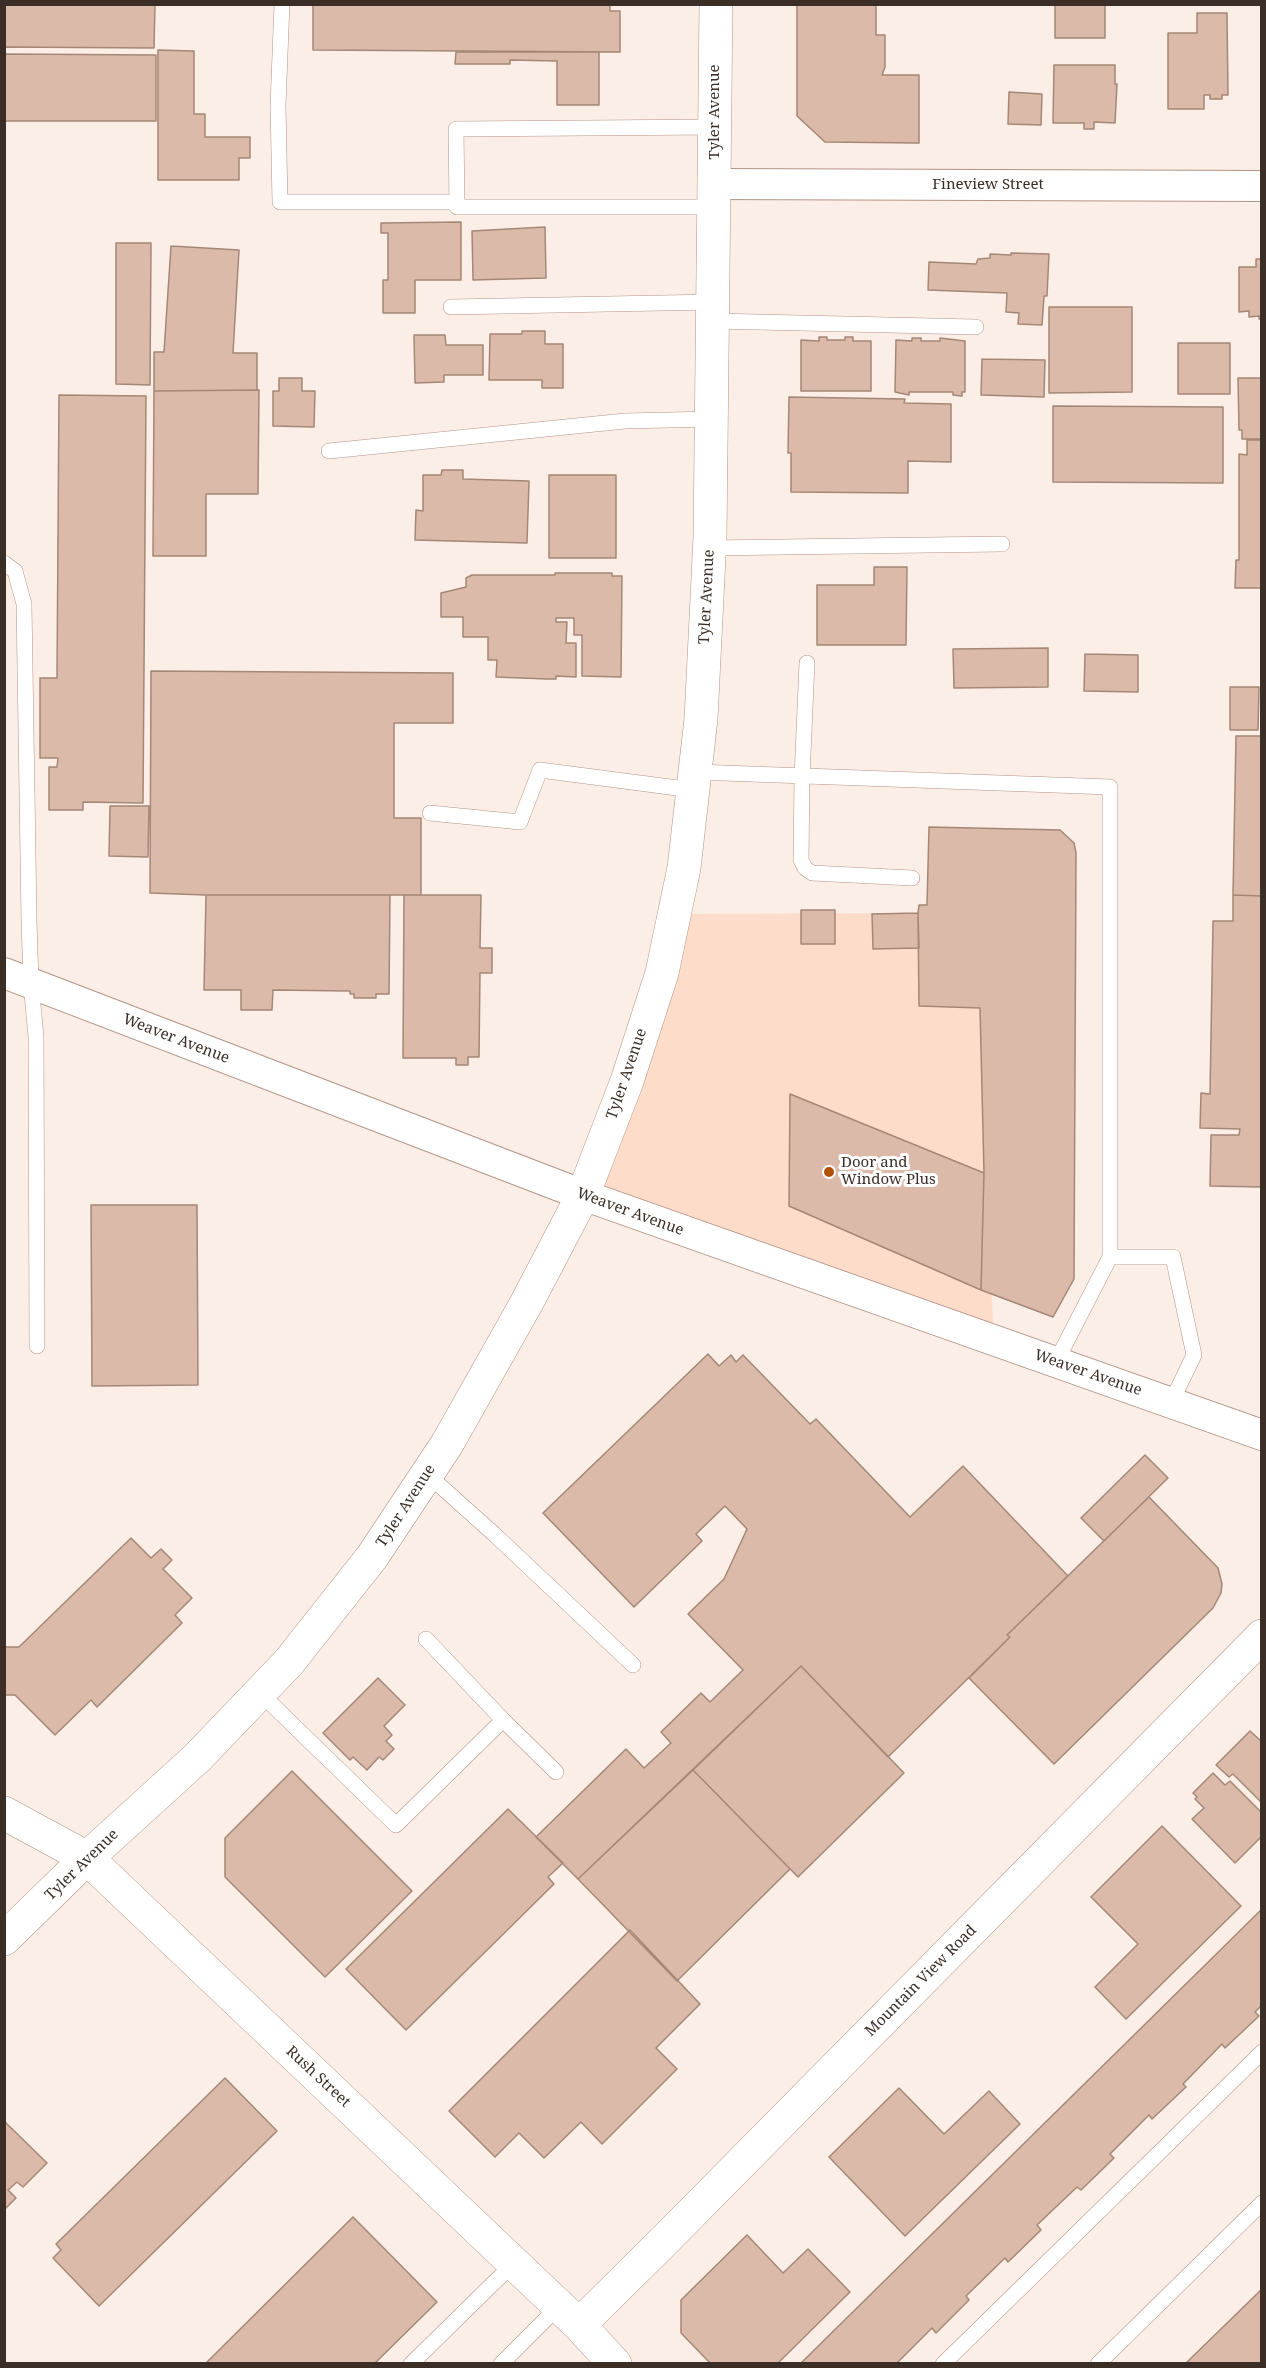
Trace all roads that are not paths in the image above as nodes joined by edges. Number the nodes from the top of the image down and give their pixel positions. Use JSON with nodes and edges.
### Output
{"nodes":[{"id":1,"x":282,"y":4,"type":"edge"},
{"id":2,"x":716,"y":4,"type":"edge"},
{"id":3,"x":715,"y":127,"type":"junction"},
{"id":4,"x":1262,"y":186,"type":"edge"},
{"id":5,"x":715,"y":196,"type":"junction"},
{"id":6,"x":457,"y":202,"type":"junction"},
{"id":7,"x":452,"y":307,"type":"dead end"},
{"id":8,"x":714,"y":311,"type":"junction"},
{"id":9,"x":976,"y":327,"type":"dead end"},
{"id":10,"x":712,"y":419,"type":"junction"},
{"id":11,"x":329,"y":451,"type":"dead end"},
{"id":12,"x":1002,"y":544,"type":"dead end"},
{"id":13,"x":709,"y":548,"type":"junction"},
{"id":14,"x":4,"y":563,"type":"edge"},
{"id":15,"x":807,"y":663,"type":"dead end"},
{"id":16,"x":802,"y":777,"type":"junction"},
{"id":17,"x":694,"y":781,"type":"junction"},
{"id":18,"x":430,"y":813,"type":"dead end"},
{"id":19,"x":912,"y":878,"type":"dead end"},
{"id":20,"x":18,"y":978,"type":"edge"},
{"id":21,"x":583,"y":1195,"type":"junction"},
{"id":22,"x":1110,"y":1257,"type":"junction"},
{"id":23,"x":37,"y":1346,"type":"dead end"},
{"id":24,"x":1056,"y":1362,"type":"junction"},
{"id":25,"x":1171,"y":1403,"type":"junction"},
{"id":26,"x":1262,"y":1435,"type":"edge"},
{"id":27,"x":427,"y":1474,"type":"junction"},
{"id":28,"x":1262,"y":1636,"type":"edge"},
{"id":29,"x":426,"y":1640,"type":"dead end"},
{"id":30,"x":633,"y":1665,"type":"dead end"},
{"id":31,"x":260,"y":1692,"type":"junction"},
{"id":32,"x":503,"y":1720,"type":"junction"},
{"id":33,"x":556,"y":1772,"type":"dead end"},
{"id":34,"x":4,"y":1813,"type":"edge"},
{"id":35,"x":87,"y":1858,"type":"junction"},
{"id":36,"x":4,"y":1939,"type":"edge"},
{"id":37,"x":1262,"y":2052,"type":"edge"},
{"id":38,"x":1262,"y":2203,"type":"edge"},
{"id":39,"x":514,"y":2263,"type":"junction"},
{"id":40,"x":569,"y":2315,"type":"junction"},
{"id":41,"x":411,"y":2364,"type":"edge"},
{"id":42,"x":501,"y":2364,"type":"edge"},
{"id":43,"x":615,"y":2364,"type":"edge"},
{"id":44,"x":943,"y":2364,"type":"edge"},
{"id":45,"x":1098,"y":2364,"type":"edge"}],
"edges":[{"from":1,"to":6,"type":"lane"},
{"from":2,"to":3,"type":"main road","name":"Tyler Avenue"},
{"from":3,"to":5,"type":"main road","name":"Tyler Avenue"},
{"from":3,"to":6,"type":"lane"},
{"from":4,"to":5,"type":"street","name":"Fineview Street"},
{"from":5,"to":6,"type":"lane"},
{"from":5,"to":8,"type":"main road","name":"Tyler Avenue"},
{"from":7,"to":8,"type":"lane"},
{"from":8,"to":9,"type":"lane"},
{"from":8,"to":10,"type":"main road","name":"Tyler Avenue"},
{"from":10,"to":11,"type":"lane"},
{"from":10,"to":13,"type":"main road","name":"Tyler Avenue"},
{"from":12,"to":13,"type":"lane"},
{"from":13,"to":17,"type":"main road","name":"Tyler Avenue"},
{"from":14,"to":20,"type":"lane"},
{"from":15,"to":16,"type":"lane"},
{"from":16,"to":17,"type":"lane"},
{"from":16,"to":19,"type":"lane"},
{"from":16,"to":22,"type":"lane"},
{"from":17,"to":18,"type":"lane"},
{"from":17,"to":21,"type":"main road","name":"Tyler Avenue"},
{"from":20,"to":21,"type":"street","name":"Weaver Avenue"},
{"from":20,"to":23,"type":"lane"},
{"from":21,"to":24,"type":"street","name":"Weaver Avenue"},
{"from":21,"to":27,"type":"main road","name":"Tyler Avenue"},
{"from":22,"to":24,"type":"lane"},
{"from":22,"to":25,"type":"lane"},
{"from":24,"to":25,"type":"street","name":"Weaver Avenue"},
{"from":25,"to":26,"type":"street","name":"Weaver Avenue"},
{"from":27,"to":30,"type":"lane"},
{"from":27,"to":31,"type":"main road","name":"Tyler Avenue"},
{"from":28,"to":40,"type":"main road","name":"Mountain View Road"},
{"from":29,"to":32,"type":"lane"},
{"from":31,"to":32,"type":"lane"},
{"from":31,"to":35,"type":"main road","name":"Tyler Avenue"},
{"from":32,"to":33,"type":"lane"},
{"from":34,"to":35,"type":"main road","name":"Rush Street"},
{"from":35,"to":36,"type":"main road","name":"Tyler Avenue"},
{"from":35,"to":39,"type":"main road","name":"Rush Street"},
{"from":37,"to":44,"type":"lane"},
{"from":38,"to":45,"type":"lane"},
{"from":39,"to":40,"type":"main road","name":"Rush Street"},
{"from":39,"to":41,"type":"lane"},
{"from":40,"to":42,"type":"lane"},
{"from":40,"to":43,"type":"main road","name":"Rush Street"}]}
